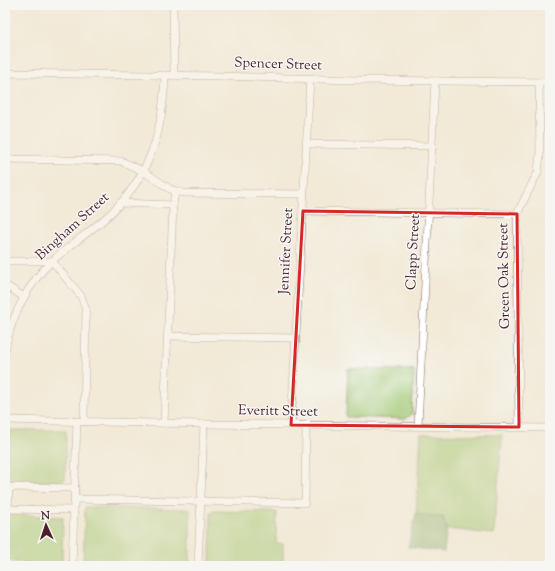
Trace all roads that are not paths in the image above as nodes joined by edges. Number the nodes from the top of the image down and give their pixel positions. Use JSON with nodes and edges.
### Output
{"nodes":[{"id":1,"x":173,"y":5,"type":"edge"},
{"id":2,"x":5,"y":74,"type":"edge"},
{"id":3,"x":165,"y":75,"type":"junction"},
{"id":4,"x":174,"y":76,"type":"junction"},
{"id":5,"x":310,"y":78,"type":"junction"},
{"id":6,"x":435,"y":81,"type":"junction"},
{"id":7,"x":539,"y":82,"type":"junction"},
{"id":8,"x":550,"y":82,"type":"edge"},
{"id":9,"x":306,"y":144,"type":"junction"},
{"id":10,"x":433,"y":146,"type":"junction"},
{"id":11,"x":5,"y":159,"type":"edge"},
{"id":12,"x":143,"y":171,"type":"junction"},
{"id":13,"x":175,"y":192,"type":"junction"},
{"id":14,"x":303,"y":194,"type":"junction"},
{"id":15,"x":120,"y":202,"type":"junction"},
{"id":16,"x":173,"y":204,"type":"junction"},
{"id":17,"x":302,"y":211,"type":"junction"},
{"id":18,"x":429,"y":213,"type":"junction"},
{"id":19,"x":517,"y":214,"type":"junction"},
{"id":20,"x":5,"y":261,"type":"edge"},
{"id":21,"x":52,"y":262,"type":"junction"},
{"id":22,"x":5,"y":285,"type":"edge"},
{"id":23,"x":24,"y":297,"type":"junction"},
{"id":24,"x":168,"y":336,"type":"junction"},
{"id":25,"x":295,"y":338,"type":"junction"},
{"id":26,"x":5,"y":351,"type":"edge"},
{"id":27,"x":5,"y":420,"type":"edge"},
{"id":28,"x":80,"y":422,"type":"junction"},
{"id":29,"x":164,"y":423,"type":"junction"},
{"id":30,"x":204,"y":424,"type":"junction"},
{"id":31,"x":291,"y":425,"type":"junction"},
{"id":32,"x":306,"y":425,"type":"junction"},
{"id":33,"x":418,"y":425,"type":"junction"},
{"id":34,"x":519,"y":427,"type":"junction"},
{"id":35,"x":550,"y":428,"type":"edge"},
{"id":36,"x":75,"y":488,"type":"junction"},
{"id":37,"x":74,"y":499,"type":"junction"},
{"id":38,"x":201,"y":502,"type":"junction"},
{"id":39,"x":74,"y":510,"type":"junction"},
{"id":40,"x":72,"y":566,"type":"edge"},
{"id":41,"x":198,"y":566,"type":"edge"}],
"edges":[{"from":1,"to":4,"type":"street"},
{"from":2,"to":3,"type":"street","name":"Spencer Street"},
{"from":3,"to":4,"type":"street","name":"Spencer Street"},
{"from":3,"to":12,"type":"street","name":"Bingham Street"},
{"from":4,"to":5,"type":"street","name":"Spencer Street"},
{"from":5,"to":6,"type":"street","name":"Spencer Street"},
{"from":5,"to":9,"type":"street","name":"Jennifer Street"},
{"from":6,"to":7,"type":"street","name":"Spencer Street"},
{"from":6,"to":10,"type":"street","name":"Clapp Street"},
{"from":7,"to":8,"type":"street","name":"Spencer Street"},
{"from":7,"to":19,"type":"street","name":"Green Oak Street"},
{"from":9,"to":10,"type":"street"},
{"from":9,"to":14,"type":"street","name":"Jennifer Street"},
{"from":10,"to":18,"type":"street","name":"Clapp Street"},
{"from":11,"to":12,"type":"street"},
{"from":12,"to":13,"type":"street"},
{"from":12,"to":15,"type":"street","name":"Bingham Street"},
{"from":13,"to":14,"type":"street"},
{"from":13,"to":16,"type":"street"},
{"from":14,"to":17,"type":"street","name":"Jennifer Street"},
{"from":15,"to":16,"type":"street"},
{"from":15,"to":21,"type":"street","name":"Bingham Street"},
{"from":16,"to":24,"type":"street"},
{"from":17,"to":18,"type":"street"},
{"from":17,"to":25,"type":"street","name":"Jennifer Street"},
{"from":18,"to":19,"type":"street"},
{"from":18,"to":33,"type":"street","name":"Clapp Street"},
{"from":19,"to":34,"type":"street","name":"Green Oak Street"},
{"from":20,"to":21,"type":"street"},
{"from":21,"to":23,"type":"street","name":"Bingham Street"},
{"from":21,"to":28,"type":"street"},
{"from":22,"to":23,"type":"street"},
{"from":23,"to":26,"type":"street","name":"Bingham Street"},
{"from":24,"to":25,"type":"street"},
{"from":24,"to":29,"type":"street"},
{"from":25,"to":31,"type":"street","name":"Jennifer Street"},
{"from":27,"to":28,"type":"street","name":"Everitt Street"},
{"from":28,"to":29,"type":"street","name":"Everitt Street"},
{"from":28,"to":36,"type":"street"},
{"from":29,"to":30,"type":"street","name":"Everitt Street"},
{"from":30,"to":31,"type":"street","name":"Everitt Street"},
{"from":30,"to":38,"type":"street"},
{"from":31,"to":32,"type":"street","name":"Everitt Street"},
{"from":32,"to":33,"type":"street","name":"Everitt Street"},
{"from":32,"to":38,"type":"street"},
{"from":33,"to":34,"type":"street","name":"Everitt Street"},
{"from":34,"to":35,"type":"street","name":"Everitt Street"},
{"from":36,"to":37,"type":"street"},
{"from":36,"to":39,"type":"street"},
{"from":37,"to":38,"type":"street"},
{"from":37,"to":39,"type":"street"},
{"from":38,"to":41,"type":"street"},
{"from":39,"to":40,"type":"street"}]}
